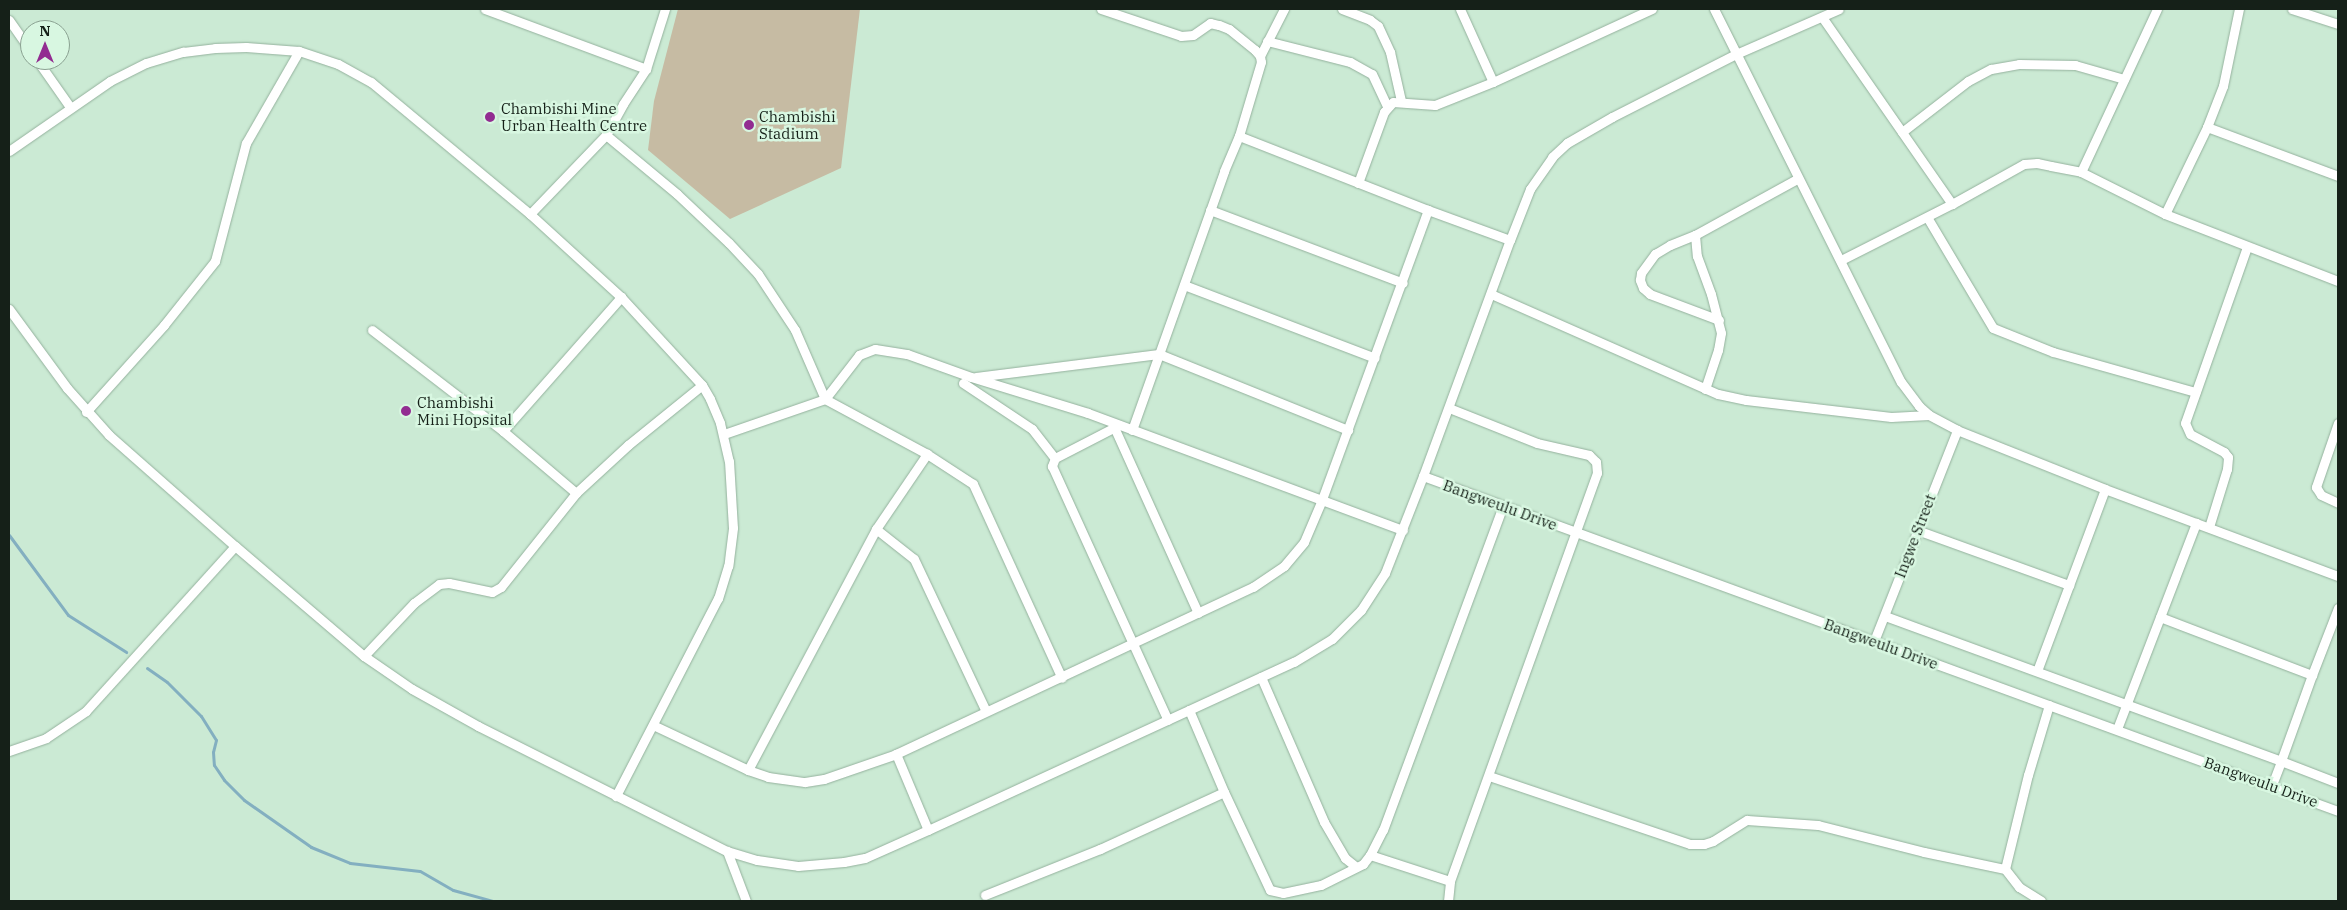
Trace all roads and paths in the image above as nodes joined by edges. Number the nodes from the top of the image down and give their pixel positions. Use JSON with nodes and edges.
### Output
{"nodes":[{"id":1,"x":486,"y":9,"type":"edge"},
{"id":2,"x":665,"y":9,"type":"edge"},
{"id":3,"x":1101,"y":9,"type":"edge"},
{"id":4,"x":1284,"y":9,"type":"edge"},
{"id":5,"x":1342,"y":9,"type":"edge"},
{"id":6,"x":1460,"y":9,"type":"edge"},
{"id":7,"x":1652,"y":9,"type":"edge"},
{"id":8,"x":1714,"y":9,"type":"edge"},
{"id":9,"x":1839,"y":9,"type":"edge"},
{"id":10,"x":2157,"y":9,"type":"edge"},
{"id":11,"x":2239,"y":9,"type":"edge"},
{"id":12,"x":2292,"y":9,"type":"edge"},
{"id":13,"x":1822,"y":17,"type":"junction"},
{"id":14,"x":9,"y":20,"type":"edge"},
{"id":15,"x":2338,"y":24,"type":"edge"},
{"id":16,"x":20,"y":36,"type":"edge"},
{"id":17,"x":1267,"y":41,"type":"junction"},
{"id":18,"x":299,"y":51,"type":"junction"},
{"id":19,"x":1736,"y":54,"type":"junction"},
{"id":20,"x":1260,"y":56,"type":"junction"},
{"id":21,"x":646,"y":69,"type":"junction"},
{"id":22,"x":44,"y":70,"type":"edge"},
{"id":23,"x":2124,"y":79,"type":"junction"},
{"id":24,"x":1494,"y":82,"type":"junction"},
{"id":25,"x":1401,"y":102,"type":"junction"},
{"id":26,"x":1387,"y":106,"type":"junction"},
{"id":27,"x":70,"y":107,"type":"junction"},
{"id":28,"x":2207,"y":127,"type":"junction"},
{"id":29,"x":1902,"y":132,"type":"junction"},
{"id":30,"x":606,"y":135,"type":"junction"},
{"id":31,"x":1239,"y":136,"type":"junction"},
{"id":32,"x":9,"y":151,"type":"edge"},
{"id":33,"x":2081,"y":172,"type":"junction"},
{"id":34,"x":2338,"y":176,"type":"edge"},
{"id":35,"x":1797,"y":179,"type":"junction"},
{"id":36,"x":1358,"y":183,"type":"junction"},
{"id":37,"x":1952,"y":204,"type":"junction"},
{"id":38,"x":1210,"y":210,"type":"junction"},
{"id":39,"x":1428,"y":210,"type":"junction"},
{"id":40,"x":530,"y":214,"type":"junction"},
{"id":41,"x":2165,"y":214,"type":"junction"},
{"id":42,"x":1927,"y":217,"type":"junction"},
{"id":43,"x":1695,"y":235,"type":"junction"},
{"id":44,"x":1510,"y":240,"type":"junction"},
{"id":45,"x":2247,"y":247,"type":"junction"},
{"id":46,"x":1841,"y":260,"type":"junction"},
{"id":47,"x":2338,"y":280,"type":"edge"},
{"id":48,"x":1403,"y":283,"type":"junction"},
{"id":49,"x":1184,"y":285,"type":"junction"},
{"id":50,"x":1491,"y":294,"type":"junction"},
{"id":51,"x":621,"y":297,"type":"junction"},
{"id":52,"x":9,"y":309,"type":"edge"},
{"id":53,"x":1719,"y":320,"type":"junction"},
{"id":54,"x":372,"y":330,"type":"dead end"},
{"id":55,"x":1159,"y":354,"type":"junction"},
{"id":56,"x":1375,"y":358,"type":"junction"},
{"id":57,"x":967,"y":380,"type":"junction"},
{"id":58,"x":702,"y":385,"type":"junction"},
{"id":59,"x":1705,"y":389,"type":"junction"},
{"id":60,"x":2195,"y":392,"type":"junction"},
{"id":61,"x":825,"y":399,"type":"junction"},
{"id":62,"x":1449,"y":408,"type":"junction"},
{"id":63,"x":86,"y":412,"type":"junction"},
{"id":64,"x":1929,"y":415,"type":"junction"},
{"id":65,"x":2338,"y":423,"type":"edge"},
{"id":66,"x":1116,"y":426,"type":"junction"},
{"id":67,"x":1132,"y":430,"type":"junction"},
{"id":68,"x":1348,"y":430,"type":"junction"},
{"id":69,"x":1957,"y":430,"type":"junction"},
{"id":70,"x":503,"y":432,"type":"junction"},
{"id":71,"x":724,"y":434,"type":"junction"},
{"id":72,"x":927,"y":454,"type":"junction"},
{"id":73,"x":1055,"y":458,"type":"junction"},
{"id":74,"x":1423,"y":476,"type":"junction"},
{"id":75,"x":2105,"y":489,"type":"junction"},
{"id":76,"x":576,"y":493,"type":"junction"},
{"id":77,"x":1321,"y":502,"type":"junction"},
{"id":78,"x":2338,"y":503,"type":"edge"},
{"id":79,"x":1503,"y":506,"type":"junction"},
{"id":80,"x":2196,"y":523,"type":"junction"},
{"id":81,"x":2209,"y":528,"type":"junction"},
{"id":82,"x":876,"y":529,"type":"junction"},
{"id":83,"x":1403,"y":530,"type":"junction"},
{"id":84,"x":1917,"y":530,"type":"junction"},
{"id":85,"x":1574,"y":532,"type":"junction"},
{"id":86,"x":235,"y":546,"type":"junction"},
{"id":87,"x":2338,"y":576,"type":"edge"},
{"id":88,"x":2070,"y":585,"type":"junction"},
{"id":89,"x":2338,"y":608,"type":"edge"},
{"id":90,"x":1198,"y":613,"type":"junction"},
{"id":91,"x":1885,"y":616,"type":"junction"},
{"id":92,"x":2160,"y":617,"type":"junction"},
{"id":93,"x":1874,"y":641,"type":"junction"},
{"id":94,"x":1132,"y":645,"type":"junction"},
{"id":95,"x":364,"y":656,"type":"junction"},
{"id":96,"x":2037,"y":671,"type":"junction"},
{"id":97,"x":2312,"y":675,"type":"junction"},
{"id":98,"x":1261,"y":677,"type":"junction"},
{"id":99,"x":1062,"y":678,"type":"junction"},
{"id":100,"x":2127,"y":704,"type":"junction"},
{"id":101,"x":2049,"y":705,"type":"junction"},
{"id":102,"x":1189,"y":710,"type":"junction"},
{"id":103,"x":986,"y":712,"type":"junction"},
{"id":104,"x":1168,"y":720,"type":"junction"},
{"id":105,"x":653,"y":725,"type":"junction"},
{"id":106,"x":2117,"y":729,"type":"junction"},
{"id":107,"x":9,"y":751,"type":"edge"},
{"id":108,"x":896,"y":754,"type":"junction"},
{"id":109,"x":2281,"y":761,"type":"junction"},
{"id":110,"x":748,"y":770,"type":"junction"},
{"id":111,"x":1489,"y":776,"type":"junction"},
{"id":112,"x":2338,"y":783,"type":"edge"},
{"id":113,"x":2272,"y":785,"type":"junction"},
{"id":114,"x":1224,"y":792,"type":"junction"},
{"id":115,"x":616,"y":796,"type":"junction"},
{"id":116,"x":2338,"y":811,"type":"edge"},
{"id":117,"x":928,"y":830,"type":"junction"},
{"id":118,"x":727,"y":851,"type":"junction"},
{"id":119,"x":1370,"y":855,"type":"junction"},
{"id":120,"x":1356,"y":867,"type":"junction"},
{"id":121,"x":2006,"y":868,"type":"junction"},
{"id":122,"x":1450,"y":881,"type":"junction"},
{"id":123,"x":985,"y":896,"type":"dead end"},
{"id":124,"x":746,"y":901,"type":"edge"},
{"id":125,"x":1448,"y":901,"type":"edge"},
{"id":126,"x":2040,"y":901,"type":"edge"}],
"edges":[{"from":1,"to":21,"type":"street"},
{"from":2,"to":21,"type":"street"},
{"from":3,"to":20,"type":"street"},
{"from":4,"to":17,"type":"street"},
{"from":5,"to":25,"type":"street"},
{"from":6,"to":24,"type":"street"},
{"from":7,"to":24,"type":"street"},
{"from":8,"to":19,"type":"street"},
{"from":9,"to":13,"type":"street"},
{"from":10,"to":23,"type":"street"},
{"from":11,"to":28,"type":"street"},
{"from":12,"to":15,"type":"street"},
{"from":13,"to":19,"type":"street"},
{"from":13,"to":29,"type":"street"},
{"from":14,"to":16,"type":"street"},
{"from":17,"to":20,"type":"street"},
{"from":17,"to":26,"type":"street"},
{"from":18,"to":27,"type":"street"},
{"from":18,"to":40,"type":"street"},
{"from":18,"to":63,"type":"street"},
{"from":19,"to":35,"type":"street"},
{"from":19,"to":44,"type":"street"},
{"from":20,"to":31,"type":"street"},
{"from":21,"to":30,"type":"street"},
{"from":22,"to":27,"type":"street"},
{"from":23,"to":29,"type":"street"},
{"from":23,"to":33,"type":"street"},
{"from":24,"to":25,"type":"street"},
{"from":25,"to":26,"type":"street"},
{"from":26,"to":36,"type":"street"},
{"from":27,"to":32,"type":"street"},
{"from":28,"to":34,"type":"street"},
{"from":28,"to":41,"type":"street"},
{"from":29,"to":37,"type":"street"},
{"from":30,"to":40,"type":"street"},
{"from":30,"to":61,"type":"street"},
{"from":31,"to":36,"type":"street"},
{"from":31,"to":38,"type":"street"},
{"from":33,"to":37,"type":"street"},
{"from":33,"to":41,"type":"street"},
{"from":35,"to":43,"type":"street"},
{"from":35,"to":46,"type":"street"},
{"from":36,"to":39,"type":"street"},
{"from":37,"to":42,"type":"street"},
{"from":38,"to":48,"type":"street"},
{"from":38,"to":49,"type":"street"},
{"from":39,"to":44,"type":"street"},
{"from":39,"to":48,"type":"street"},
{"from":40,"to":51,"type":"street"},
{"from":41,"to":45,"type":"street"},
{"from":42,"to":46,"type":"street"},
{"from":42,"to":60,"type":"street"},
{"from":43,"to":53,"type":"street"},
{"from":43,"to":53,"type":"street"},
{"from":44,"to":50,"type":"street"},
{"from":45,"to":47,"type":"street"},
{"from":45,"to":60,"type":"street"},
{"from":46,"to":64,"type":"street"},
{"from":48,"to":56,"type":"street"},
{"from":49,"to":55,"type":"street"},
{"from":49,"to":56,"type":"street"},
{"from":50,"to":59,"type":"street"},
{"from":50,"to":62,"type":"street"},
{"from":51,"to":58,"type":"street"},
{"from":51,"to":70,"type":"street"},
{"from":52,"to":63,"type":"street"},
{"from":53,"to":59,"type":"street"},
{"from":54,"to":70,"type":"street"},
{"from":55,"to":57,"type":"street"},
{"from":55,"to":67,"type":"street"},
{"from":55,"to":68,"type":"street"},
{"from":56,"to":68,"type":"street"},
{"from":57,"to":61,"type":"street"},
{"from":57,"to":66,"type":"street"},
{"from":57,"to":73,"type":"street"},
{"from":58,"to":71,"type":"street"},
{"from":58,"to":76,"type":"street"},
{"from":59,"to":64,"type":"street"},
{"from":60,"to":81,"type":"street"},
{"from":61,"to":71,"type":"street"},
{"from":61,"to":72,"type":"street"},
{"from":62,"to":74,"type":"street"},
{"from":62,"to":85,"type":"street"},
{"from":63,"to":86,"type":"street"},
{"from":64,"to":69,"type":"street"},
{"from":65,"to":78,"type":"street"},
{"from":66,"to":67,"type":"street"},
{"from":66,"to":73,"type":"street"},
{"from":66,"to":90,"type":"street"},
{"from":67,"to":77,"type":"street"},
{"from":68,"to":77,"type":"street"},
{"from":69,"to":75,"type":"street"},
{"from":69,"to":84,"type":"street","name":"Ingwe Street"},
{"from":70,"to":76,"type":"street"},
{"from":71,"to":105,"type":"street"},
{"from":72,"to":82,"type":"street"},
{"from":72,"to":99,"type":"street"},
{"from":73,"to":94,"type":"street"},
{"from":74,"to":79,"type":"street","name":"Bangweulu Drive"},
{"from":74,"to":83,"type":"street"},
{"from":75,"to":80,"type":"street"},
{"from":75,"to":88,"type":"street"},
{"from":76,"to":95,"type":"street"},
{"from":77,"to":83,"type":"street"},
{"from":77,"to":90,"type":"street"},
{"from":79,"to":85,"type":"street","name":"Bangweulu Drive"},
{"from":79,"to":119,"type":"street"},
{"from":80,"to":81,"type":"street"},
{"from":80,"to":92,"type":"street"},
{"from":81,"to":87,"type":"street"},
{"from":82,"to":103,"type":"street"},
{"from":82,"to":110,"type":"street"},
{"from":83,"to":98,"type":"street"},
{"from":84,"to":88,"type":"street"},
{"from":84,"to":91,"type":"street","name":"Ingwe Street"},
{"from":85,"to":93,"type":"street","name":"Bangweulu Drive"},
{"from":85,"to":111,"type":"street"},
{"from":86,"to":95,"type":"street"},
{"from":86,"to":107,"type":"street"},
{"from":88,"to":96,"type":"street"},
{"from":89,"to":97,"type":"street"},
{"from":90,"to":94,"type":"street"},
{"from":91,"to":93,"type":"street","name":"Ingwe Street"},
{"from":91,"to":96,"type":"street","name":"Bangweulu Drive"},
{"from":92,"to":97,"type":"street"},
{"from":92,"to":100,"type":"street"},
{"from":93,"to":101,"type":"street","name":"Bangweulu Drive"},
{"from":94,"to":99,"type":"street"},
{"from":94,"to":104,"type":"street"},
{"from":95,"to":115,"type":"street"},
{"from":96,"to":100,"type":"street","name":"Bangweulu Drive"},
{"from":97,"to":109,"type":"street"},
{"from":98,"to":102,"type":"street"},
{"from":98,"to":120,"type":"street"},
{"from":99,"to":103,"type":"street"},
{"from":100,"to":106,"type":"street"},
{"from":100,"to":109,"type":"street","name":"Bangweulu Drive"},
{"from":101,"to":106,"type":"street","name":"Bangweulu Drive"},
{"from":101,"to":121,"type":"street"},
{"from":102,"to":104,"type":"street"},
{"from":102,"to":114,"type":"street"},
{"from":103,"to":108,"type":"street"},
{"from":104,"to":117,"type":"street"},
{"from":105,"to":110,"type":"street"},
{"from":105,"to":115,"type":"street"},
{"from":106,"to":113,"type":"street","name":"Bangweulu Drive"},
{"from":108,"to":110,"type":"street"},
{"from":108,"to":117,"type":"street"},
{"from":109,"to":112,"type":"street","name":"Bangweulu Drive"},
{"from":109,"to":113,"type":"street"},
{"from":111,"to":121,"type":"street"},
{"from":111,"to":122,"type":"street"},
{"from":113,"to":116,"type":"street","name":"Bangweulu Drive"},
{"from":114,"to":120,"type":"street"},
{"from":114,"to":123,"type":"street"},
{"from":115,"to":118,"type":"street"},
{"from":117,"to":118,"type":"street"},
{"from":118,"to":124,"type":"street"},
{"from":119,"to":120,"type":"street"},
{"from":119,"to":122,"type":"street"},
{"from":121,"to":126,"type":"street"},
{"from":122,"to":125,"type":"street"}]}
